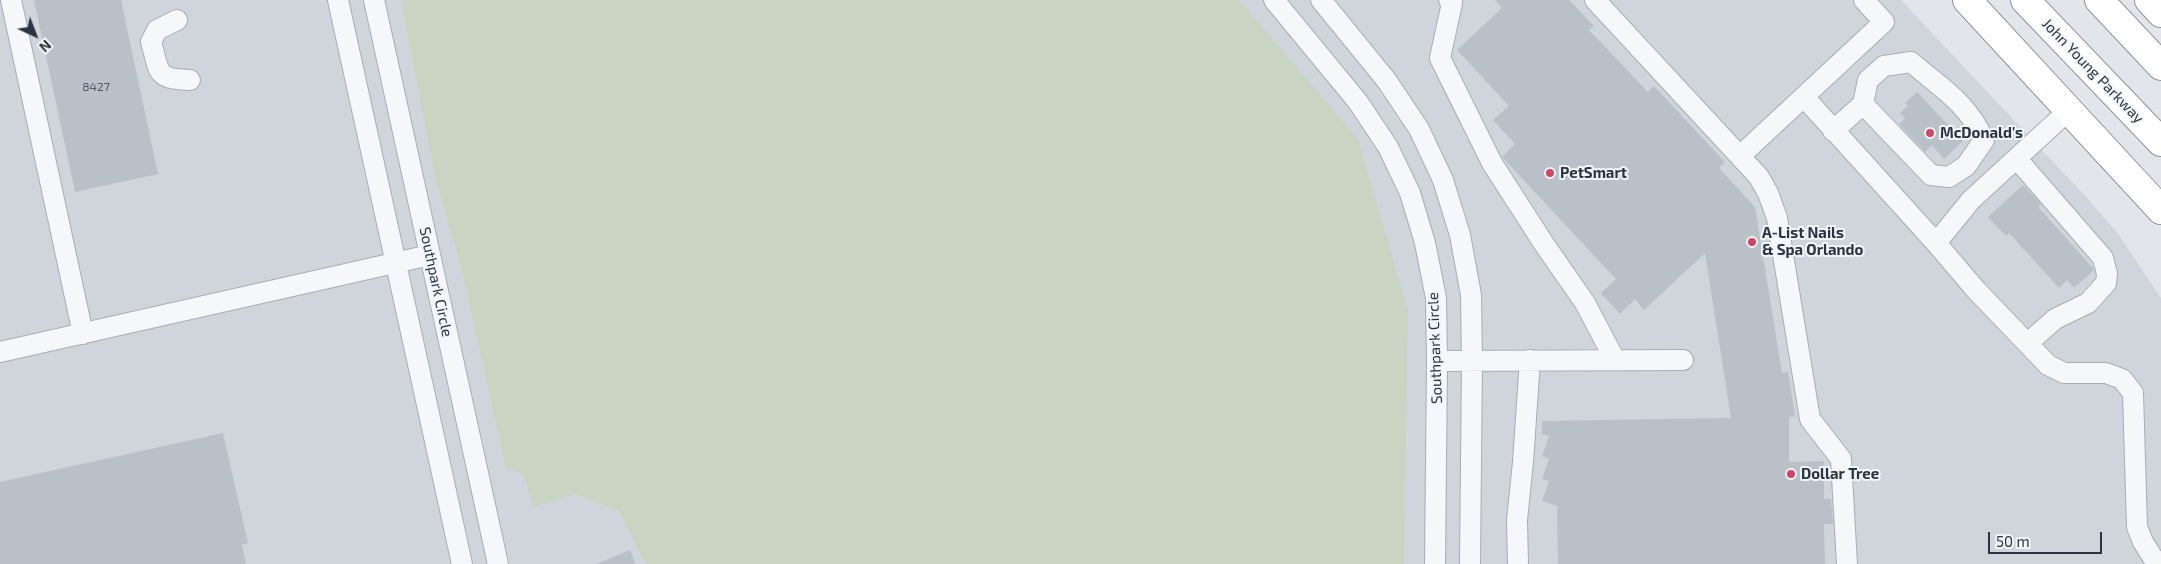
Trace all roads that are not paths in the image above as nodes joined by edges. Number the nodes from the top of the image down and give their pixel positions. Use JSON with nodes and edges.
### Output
{"nodes":[{"id":1,"x":11,"y":0,"type":"edge"},
{"id":2,"x":338,"y":0,"type":"edge"},
{"id":3,"x":374,"y":0,"type":"edge"},
{"id":4,"x":1274,"y":0,"type":"edge"},
{"id":5,"x":1321,"y":0,"type":"edge"},
{"id":6,"x":1449,"y":0,"type":"edge"},
{"id":7,"x":1595,"y":0,"type":"edge"},
{"id":8,"x":1864,"y":0,"type":"edge"},
{"id":9,"x":1968,"y":0,"type":"edge"},
{"id":10,"x":2026,"y":0,"type":"edge"},
{"id":11,"x":2099,"y":0,"type":"edge"},
{"id":12,"x":2149,"y":0,"type":"edge"},
{"id":13,"x":2161,"y":13,"type":"edge"},
{"id":14,"x":177,"y":20,"type":"dead end"},
{"id":15,"x":2161,"y":66,"type":"edge"},
{"id":16,"x":190,"y":80,"type":"dead end"},
{"id":17,"x":1804,"y":97,"type":"junction"},
{"id":18,"x":1863,"y":104,"type":"junction"},
{"id":19,"x":2068,"y":111,"type":"junction"},
{"id":20,"x":1833,"y":130,"type":"junction"},
{"id":21,"x":2161,"y":142,"type":"edge"},
{"id":22,"x":1740,"y":156,"type":"junction"},
{"id":23,"x":2017,"y":159,"type":"junction"},
{"id":24,"x":1949,"y":177,"type":"junction"},
{"id":25,"x":1971,"y":200,"type":"junction"},
{"id":26,"x":2161,"y":210,"type":"edge"},
{"id":27,"x":1936,"y":243,"type":"junction"},
{"id":28,"x":430,"y":255,"type":"junction"},
{"id":29,"x":396,"y":262,"type":"junction"},
{"id":30,"x":83,"y":334,"type":"junction"},
{"id":31,"x":2028,"y":343,"type":"junction"},
{"id":32,"x":0,"y":352,"type":"edge"},
{"id":33,"x":1530,"y":360,"type":"junction"},
{"id":34,"x":1615,"y":360,"type":"junction"},
{"id":35,"x":1683,"y":360,"type":"dead end"},
{"id":36,"x":1437,"y":361,"type":"junction"},
{"id":37,"x":1472,"y":361,"type":"junction"},
{"id":38,"x":462,"y":564,"type":"edge"},
{"id":39,"x":498,"y":564,"type":"edge"},
{"id":40,"x":1435,"y":564,"type":"edge"},
{"id":41,"x":1470,"y":564,"type":"edge"},
{"id":42,"x":1518,"y":564,"type":"edge"},
{"id":43,"x":1847,"y":564,"type":"edge"},
{"id":44,"x":2157,"y":564,"type":"edge"}],
"edges":[{"from":1,"to":30,"type":"street"},
{"from":2,"to":29,"type":"street"},
{"from":3,"to":28,"type":"street","name":"Southpark Circle"},
{"from":4,"to":36,"type":"street","name":"Southpark Circle"},
{"from":5,"to":37,"type":"street"},
{"from":6,"to":34,"type":"street"},
{"from":7,"to":22,"type":"street"},
{"from":8,"to":17,"type":"street"},
{"from":9,"to":19,"type":"highway"},
{"from":10,"to":21,"type":"highway","name":"John Young Parkway"},
{"from":11,"to":15,"type":"highway"},
{"from":12,"to":13,"type":"highway"},
{"from":14,"to":16,"type":"street"},
{"from":17,"to":20,"type":"street"},
{"from":17,"to":22,"type":"street"},
{"from":18,"to":20,"type":"street"},
{"from":18,"to":24,"type":"street"},
{"from":18,"to":24,"type":"street"},
{"from":19,"to":23,"type":"street"},
{"from":19,"to":26,"type":"highway"},
{"from":20,"to":27,"type":"street"},
{"from":22,"to":43,"type":"street"},
{"from":23,"to":25,"type":"street"},
{"from":23,"to":31,"type":"street"},
{"from":24,"to":25,"type":"street"},
{"from":25,"to":27,"type":"street"},
{"from":27,"to":31,"type":"street"},
{"from":28,"to":29,"type":"street"},
{"from":28,"to":39,"type":"street","name":"Southpark Circle"},
{"from":29,"to":30,"type":"street"},
{"from":29,"to":38,"type":"street"},
{"from":30,"to":32,"type":"street"},
{"from":31,"to":44,"type":"street"},
{"from":33,"to":34,"type":"street"},
{"from":33,"to":37,"type":"street"},
{"from":33,"to":42,"type":"street"},
{"from":34,"to":35,"type":"street"},
{"from":36,"to":37,"type":"street"},
{"from":36,"to":40,"type":"street","name":"Southpark Circle"},
{"from":37,"to":41,"type":"street"}]}
